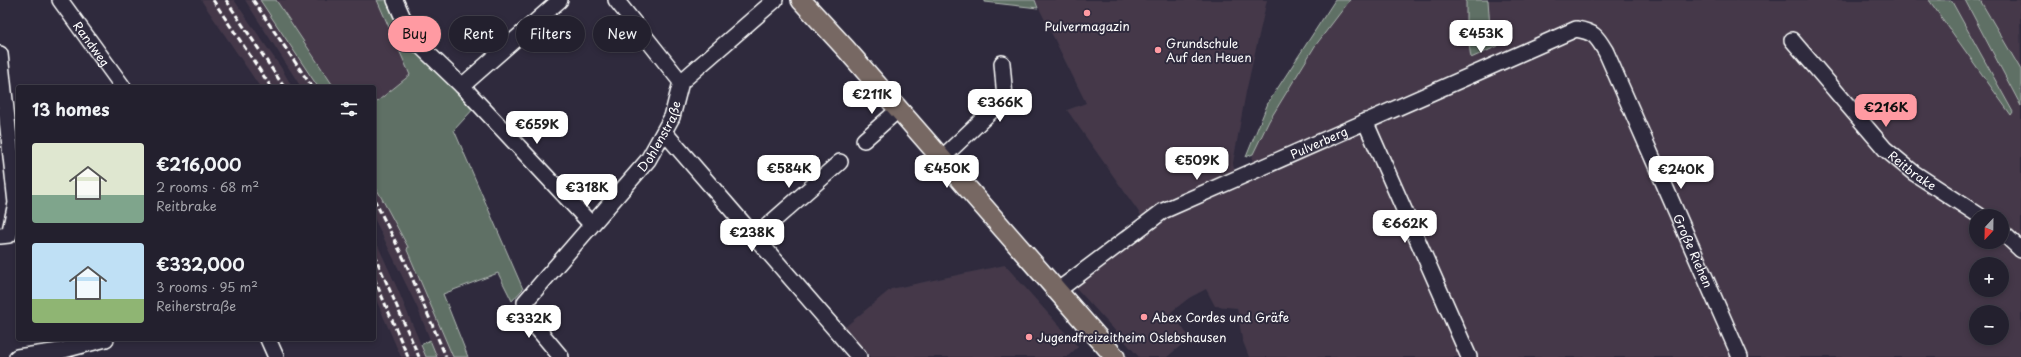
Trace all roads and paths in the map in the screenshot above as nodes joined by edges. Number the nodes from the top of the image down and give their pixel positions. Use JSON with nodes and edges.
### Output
{"nodes":[{"id":1,"x":60,"y":0,"type":"edge"},
{"id":2,"x":395,"y":0,"type":"edge"},
{"id":3,"x":560,"y":0,"type":"edge"},
{"id":4,"x":616,"y":0,"type":"edge"},
{"id":5,"x":775,"y":0,"type":"edge"},
{"id":6,"x":801,"y":0,"type":"edge"},
{"id":7,"x":1596,"y":36,"type":"joint"},
{"id":8,"x":1792,"y":40,"type":"dead end"},
{"id":9,"x":0,"y":54,"type":"edge"},
{"id":10,"x":1002,"y":64,"type":"dead end"},
{"id":11,"x":681,"y":82,"type":"junction"},
{"id":12,"x":122,"y":85,"type":"edge"},
{"id":13,"x":462,"y":86,"type":"junction"},
{"id":14,"x":898,"y":110,"type":"junction"},
{"id":15,"x":1365,"y":120,"type":"junction"},
{"id":16,"x":665,"y":132,"type":"junction"},
{"id":17,"x":864,"y":140,"type":"dead end"},
{"id":18,"x":941,"y":159,"type":"junction"},
{"id":19,"x":840,"y":162,"type":"dead end"},
{"id":20,"x":1969,"y":209,"type":"edge"},
{"id":21,"x":591,"y":224,"type":"junction"},
{"id":22,"x":0,"y":236,"type":"edge"},
{"id":23,"x":756,"y":236,"type":"junction"},
{"id":24,"x":2009,"y":239,"type":"edge"},
{"id":25,"x":2021,"y":250,"type":"edge"},
{"id":26,"x":1057,"y":291,"type":"junction"},
{"id":27,"x":98,"y":341,"type":"edge"},
{"id":28,"x":269,"y":341,"type":"edge"},
{"id":29,"x":17,"y":357,"type":"edge"},
{"id":30,"x":276,"y":357,"type":"edge"},
{"id":31,"x":562,"y":357,"type":"edge"},
{"id":32,"x":859,"y":357,"type":"edge"},
{"id":33,"x":1115,"y":357,"type":"edge"},
{"id":34,"x":1469,"y":357,"type":"edge"},
{"id":35,"x":1740,"y":357,"type":"edge"}],
"edges":[{"from":1,"to":12,"type":"street","name":"Randweg"},
{"from":2,"to":13,"type":"street"},
{"from":3,"to":13,"type":"street"},
{"from":4,"to":11,"type":"street"},
{"from":5,"to":11,"type":"street"},
{"from":6,"to":14,"type":"main road"},
{"from":7,"to":15,"type":"street","name":"Pulverberg"},
{"from":7,"to":35,"type":"street","name":"Große Riehen"},
{"from":8,"to":20,"type":"street","name":"Reitbrake"},
{"from":9,"to":22,"type":"street"},
{"from":10,"to":18,"type":"street"},
{"from":11,"to":16,"type":"street","name":"Dohlenstraße"},
{"from":13,"to":21,"type":"street"},
{"from":14,"to":17,"type":"street"},
{"from":14,"to":18,"type":"main road"},
{"from":15,"to":26,"type":"street","name":"Pulverberg"},
{"from":15,"to":34,"type":"street"},
{"from":16,"to":21,"type":"street","name":"Dohlenstraße"},
{"from":16,"to":23,"type":"street"},
{"from":18,"to":26,"type":"main road"},
{"from":19,"to":23,"type":"street"},
{"from":21,"to":31,"type":"street","name":"Dohlenstraße"},
{"from":23,"to":32,"type":"street"},
{"from":24,"to":25,"type":"street"},
{"from":26,"to":33,"type":"main road"},
{"from":27,"to":29,"type":"street"},
{"from":28,"to":30,"type":"street"}]}
